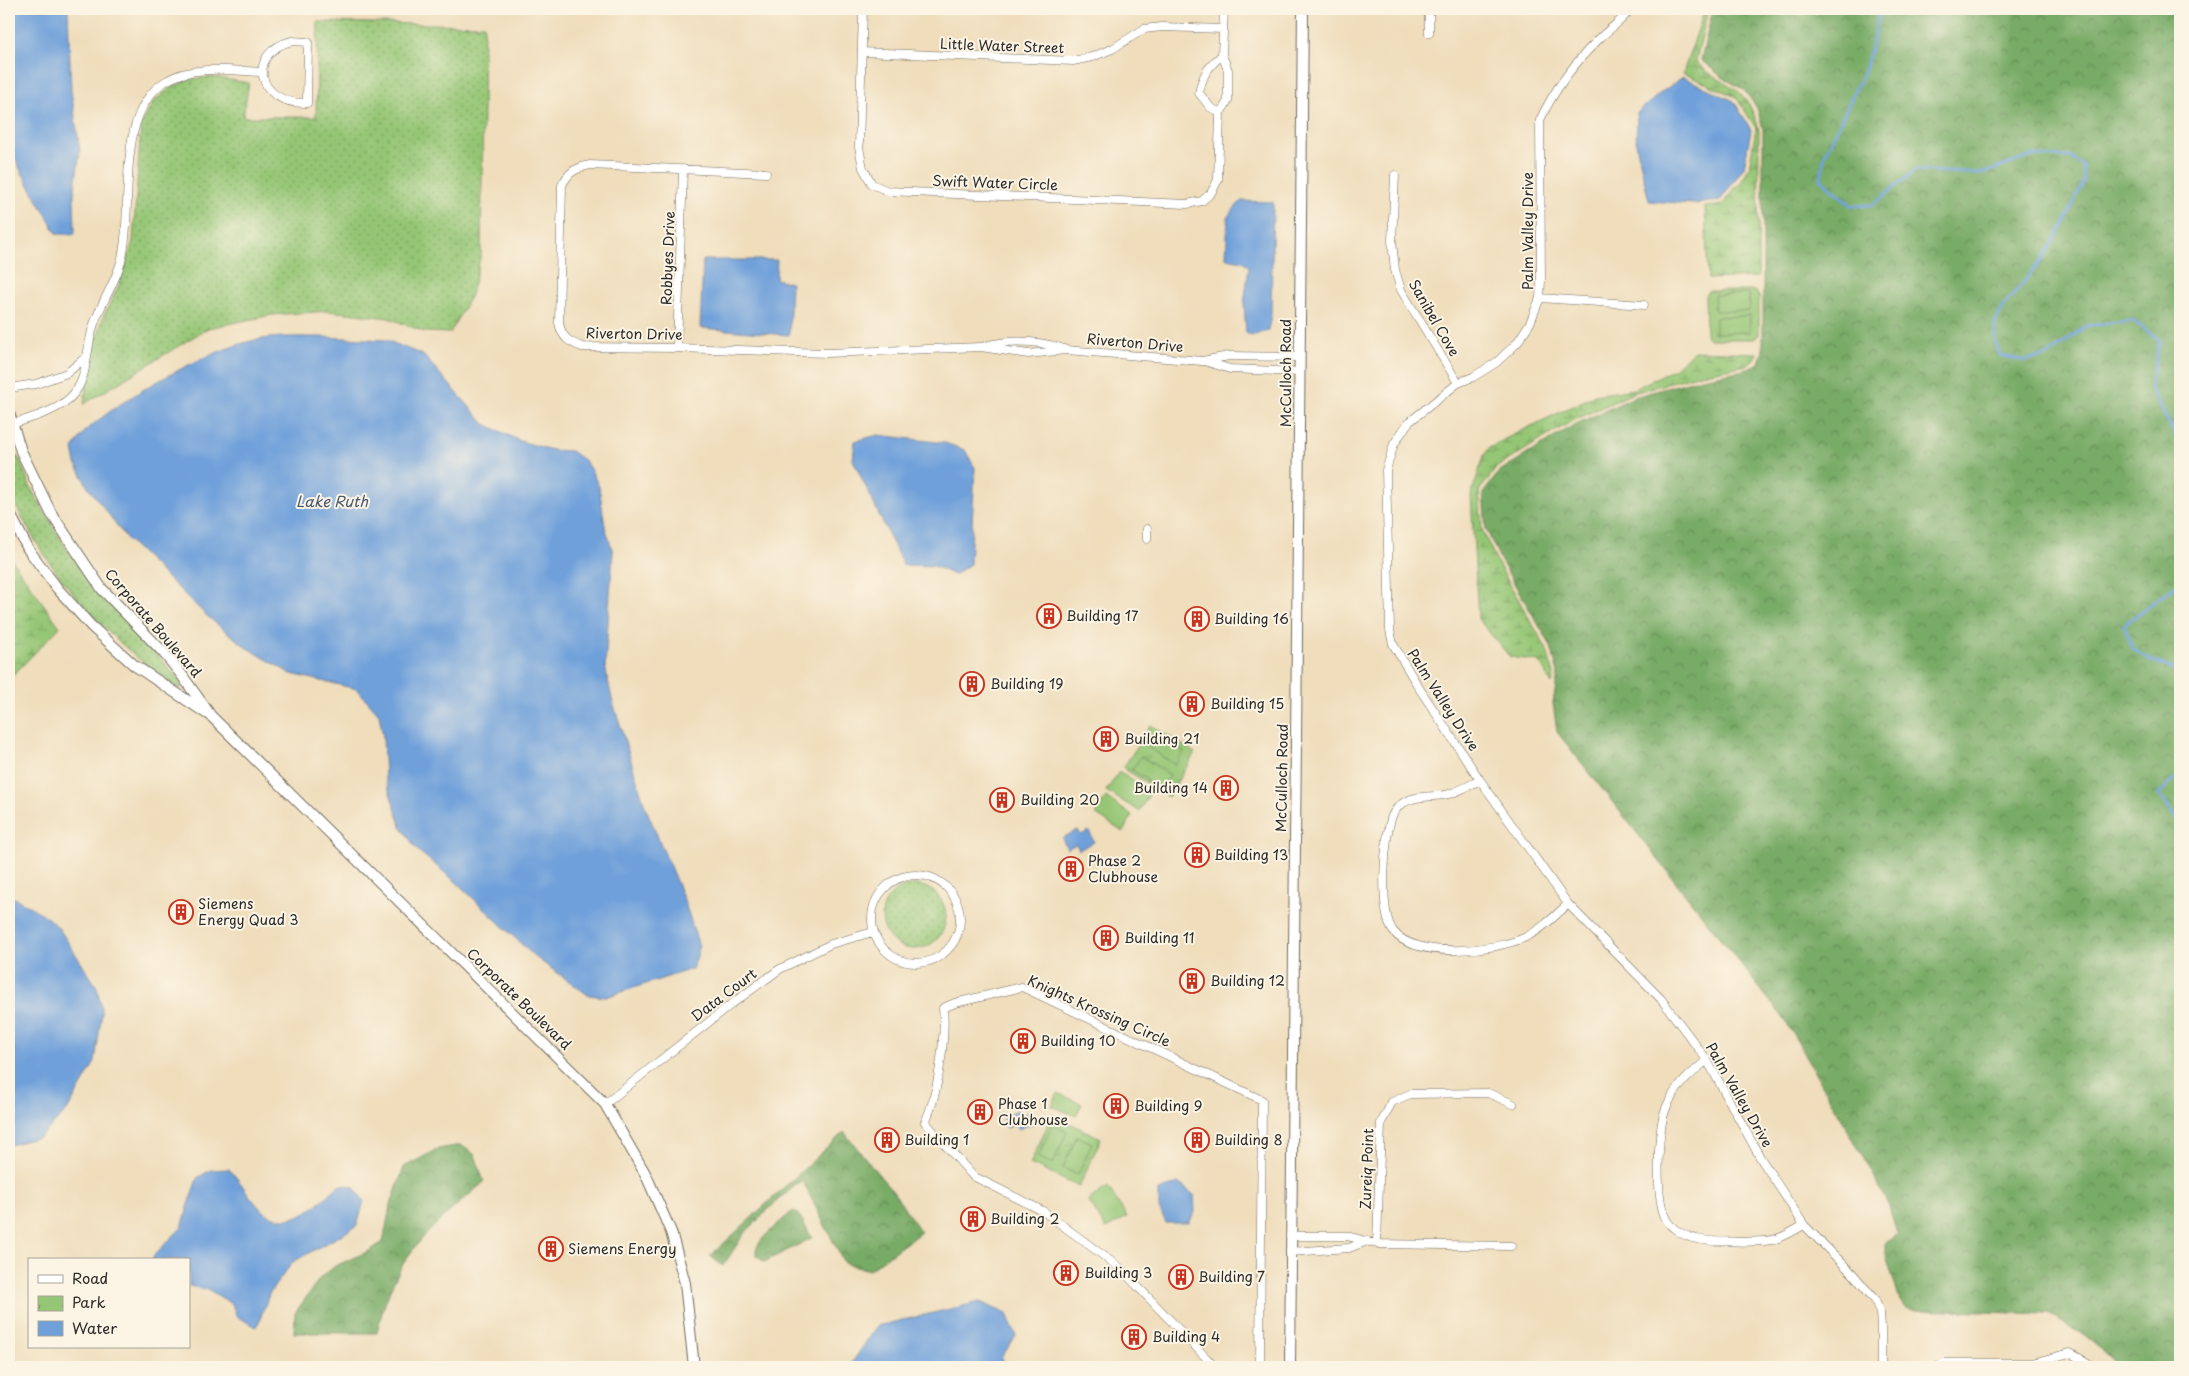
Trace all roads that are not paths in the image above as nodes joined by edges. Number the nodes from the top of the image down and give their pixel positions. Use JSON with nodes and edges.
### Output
{"nodes":[{"id":1,"x":864,"y":9,"type":"edge"},
{"id":2,"x":1224,"y":9,"type":"edge"},
{"id":3,"x":1303,"y":9,"type":"edge"},
{"id":4,"x":1430,"y":9,"type":"edge"},
{"id":5,"x":1630,"y":9,"type":"edge"},
{"id":6,"x":1223,"y":28,"type":"junction"},
{"id":7,"x":1429,"y":33,"type":"dead end"},
{"id":8,"x":862,"y":52,"type":"junction"},
{"id":9,"x":1222,"y":55,"type":"junction"},
{"id":10,"x":263,"y":72,"type":"junction"},
{"id":11,"x":1220,"y":113,"type":"junction"},
{"id":12,"x":683,"y":169,"type":"junction"},
{"id":13,"x":766,"y":173,"type":"dead end"},
{"id":14,"x":1395,"y":175,"type":"dead end"},
{"id":15,"x":1540,"y":298,"type":"junction"},
{"id":16,"x":1644,"y":305,"type":"dead end"},
{"id":17,"x":981,"y":347,"type":"junction"},
{"id":18,"x":677,"y":348,"type":"junction"},
{"id":19,"x":1066,"y":350,"type":"junction"},
{"id":20,"x":86,"y":356,"type":"junction"},
{"id":21,"x":1300,"y":357,"type":"junction"},
{"id":22,"x":1202,"y":361,"type":"junction"},
{"id":23,"x":1300,"y":372,"type":"junction"},
{"id":24,"x":1458,"y":383,"type":"junction"},
{"id":25,"x":9,"y":388,"type":"edge"},
{"id":26,"x":9,"y":413,"type":"edge"},
{"id":27,"x":10,"y":424,"type":"edge"},
{"id":28,"x":9,"y":512,"type":"edge"},
{"id":29,"x":1148,"y":529,"type":"dead end"},
{"id":30,"x":1147,"y":539,"type":"dead end"},
{"id":31,"x":211,"y":716,"type":"junction"},
{"id":32,"x":1480,"y":780,"type":"junction"},
{"id":33,"x":1568,"y":904,"type":"junction"},
{"id":34,"x":873,"y":932,"type":"junction"},
{"id":35,"x":1706,"y":1060,"type":"junction"},
{"id":36,"x":605,"y":1104,"type":"junction"},
{"id":37,"x":1512,"y":1104,"type":"dead end"},
{"id":38,"x":1804,"y":1225,"type":"junction"},
{"id":39,"x":1290,"y":1236,"type":"junction"},
{"id":40,"x":1330,"y":1236,"type":"junction"},
{"id":41,"x":1367,"y":1242,"type":"junction"},
{"id":42,"x":1377,"y":1244,"type":"junction"},
{"id":43,"x":1512,"y":1246,"type":"dead end"},
{"id":44,"x":1330,"y":1249,"type":"junction"},
{"id":45,"x":1290,"y":1252,"type":"junction"},
{"id":46,"x":694,"y":1367,"type":"edge"},
{"id":47,"x":1216,"y":1367,"type":"edge"},
{"id":48,"x":1260,"y":1367,"type":"edge"},
{"id":49,"x":1290,"y":1367,"type":"edge"},
{"id":50,"x":1881,"y":1367,"type":"edge"},
{"id":51,"x":1937,"y":1367,"type":"edge"},
{"id":52,"x":2091,"y":1367,"type":"edge"}],
"edges":[{"from":1,"to":8,"type":"street","name":"Swift Water Circle"},
{"from":2,"to":6,"type":"street","name":"Swift Water Circle"},
{"from":3,"to":21,"type":"street","name":"McCulloch Road"},
{"from":4,"to":7,"type":"street"},
{"from":5,"to":15,"type":"street","name":"Palm Valley Drive"},
{"from":6,"to":8,"type":"street","name":"Little Water Street"},
{"from":6,"to":9,"type":"street","name":"Swift Water Circle"},
{"from":8,"to":11,"type":"street","name":"Swift Water Circle"},
{"from":9,"to":11,"type":"street","name":"Swift Water Circle"},
{"from":9,"to":11,"type":"street"},
{"from":10,"to":10,"type":"street"},
{"from":10,"to":20,"type":"street"},
{"from":12,"to":13,"type":"street","name":"Riverton Drive"},
{"from":12,"to":18,"type":"street","name":"Robbyes Drive"},
{"from":12,"to":18,"type":"street","name":"Riverton Drive"},
{"from":14,"to":24,"type":"street","name":"Sanibel Cove"},
{"from":15,"to":16,"type":"street"},
{"from":15,"to":24,"type":"street","name":"Palm Valley Drive"},
{"from":17,"to":18,"type":"street","name":"Riverton Drive"},
{"from":17,"to":19,"type":"street","name":"Riverton Drive"},
{"from":17,"to":19,"type":"street","name":"Riverton Drive"},
{"from":19,"to":22,"type":"street","name":"Riverton Drive"},
{"from":20,"to":25,"type":"street"},
{"from":20,"to":27,"type":"street"},
{"from":21,"to":22,"type":"street","name":"Riverton Drive"},
{"from":21,"to":23,"type":"street","name":"McCulloch Road"},
{"from":22,"to":23,"type":"street","name":"Riverton Drive"},
{"from":23,"to":39,"type":"street","name":"McCulloch Road"},
{"from":24,"to":32,"type":"street","name":"Palm Valley Drive"},
{"from":26,"to":27,"type":"street","name":"Corporate Boulevard"},
{"from":27,"to":31,"type":"street","name":"Corporate Boulevard"},
{"from":28,"to":31,"type":"street","name":"Corporate Boulevard"},
{"from":29,"to":30,"type":"street"},
{"from":31,"to":36,"type":"street","name":"Corporate Boulevard"},
{"from":32,"to":33,"type":"street","name":"Palm Valley Drive"},
{"from":32,"to":33,"type":"street"},
{"from":33,"to":35,"type":"street","name":"Palm Valley Drive"},
{"from":34,"to":34,"type":"street"},
{"from":34,"to":36,"type":"street","name":"Data Court"},
{"from":35,"to":38,"type":"street","name":"Palm Valley Drive"},
{"from":35,"to":38,"type":"street"},
{"from":36,"to":46,"type":"street","name":"Corporate Boulevard"},
{"from":37,"to":42,"type":"street","name":"Zureiq Point"},
{"from":38,"to":50,"type":"street","name":"Palm Valley Drive"},
{"from":39,"to":40,"type":"street"},
{"from":39,"to":45,"type":"street","name":"McCulloch Road"},
{"from":40,"to":41,"type":"street"},
{"from":40,"to":44,"type":"street"},
{"from":41,"to":42,"type":"street"},
{"from":41,"to":44,"type":"street"},
{"from":42,"to":43,"type":"street"},
{"from":44,"to":45,"type":"street"},
{"from":45,"to":49,"type":"street","name":"McCulloch Road"},
{"from":47,"to":48,"type":"street","name":"Knights Krossing Circle"},
{"from":51,"to":52,"type":"street"}]}
